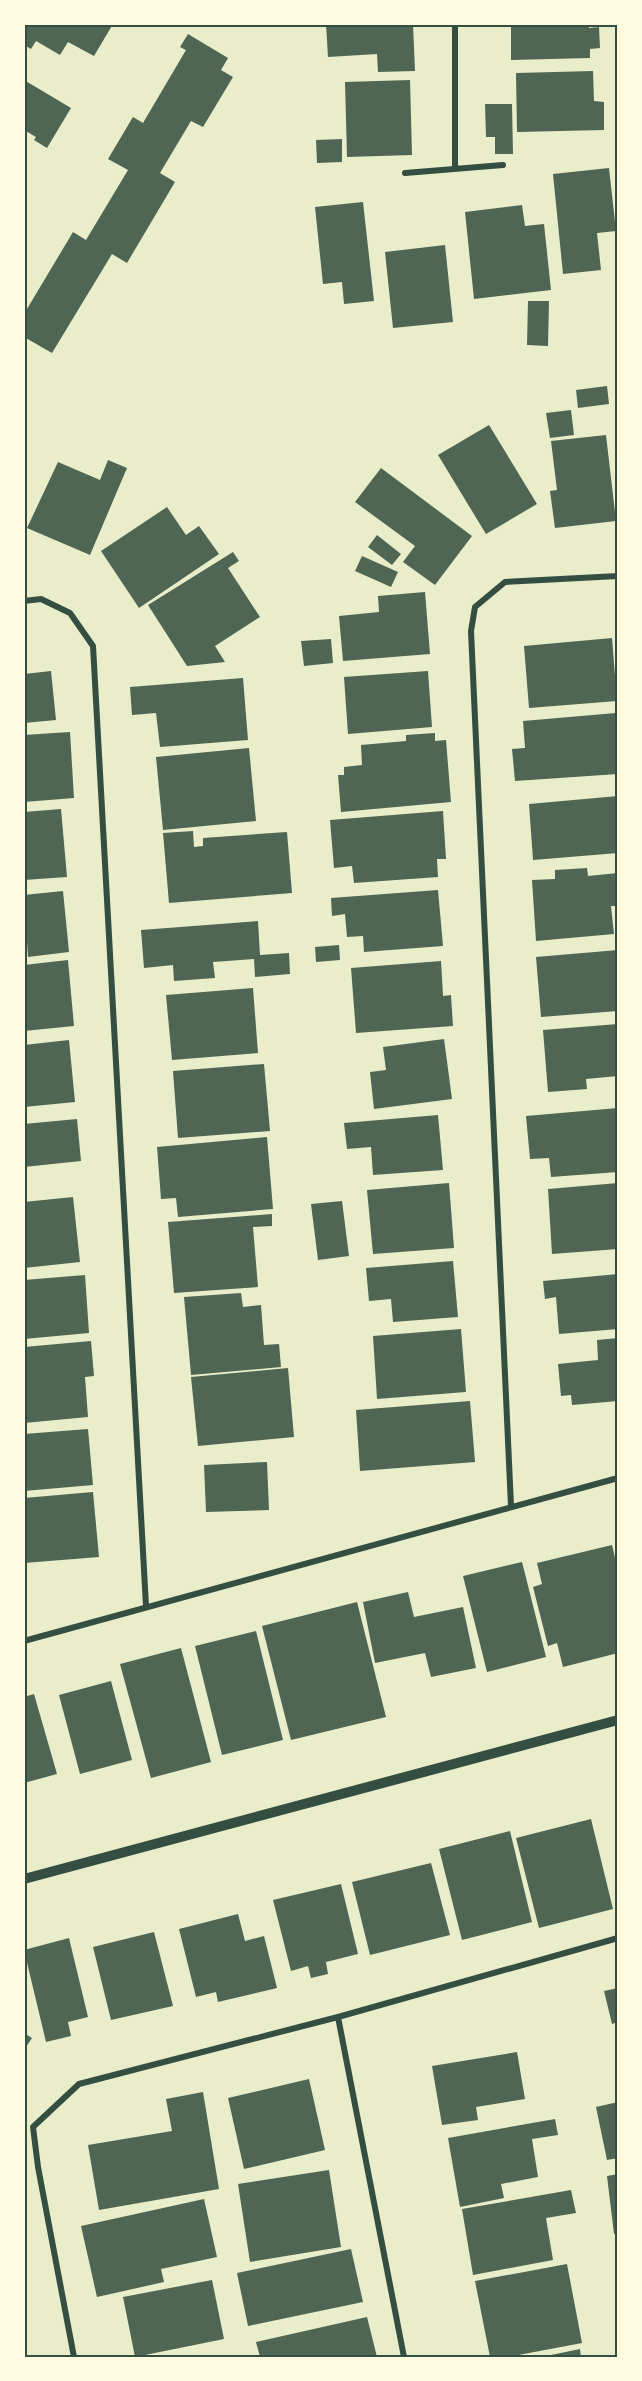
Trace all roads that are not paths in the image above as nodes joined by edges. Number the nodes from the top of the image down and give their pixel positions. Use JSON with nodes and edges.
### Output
{"nodes":[{"id":1,"x":455,"y":24,"type":"edge"},
{"id":2,"x":503,"y":165,"type":"dead end"},
{"id":3,"x":455,"y":169,"type":"junction"},
{"id":4,"x":405,"y":173,"type":"dead end"},
{"id":5,"x":618,"y":576,"type":"edge"},
{"id":6,"x":24,"y":601,"type":"edge"},
{"id":7,"x":618,"y":1478,"type":"edge"},
{"id":8,"x":511,"y":1506,"type":"junction"},
{"id":9,"x":146,"y":1606,"type":"junction"},
{"id":10,"x":24,"y":1641,"type":"edge"},
{"id":11,"x":618,"y":1720,"type":"edge"},
{"id":12,"x":24,"y":1879,"type":"edge"},
{"id":13,"x":618,"y":1938,"type":"edge"},
{"id":14,"x":339,"y":2017,"type":"junction"},
{"id":15,"x":74,"y":2357,"type":"edge"},
{"id":16,"x":404,"y":2357,"type":"edge"}],
"edges":[{"from":1,"to":3,"type":"street"},
{"from":2,"to":3,"type":"street"},
{"from":3,"to":4,"type":"street"},
{"from":5,"to":8,"type":"street"},
{"from":6,"to":9,"type":"street"},
{"from":7,"to":8,"type":"street"},
{"from":8,"to":9,"type":"street"},
{"from":9,"to":10,"type":"street"},
{"from":11,"to":12,"type":"street"},
{"from":13,"to":14,"type":"street"},
{"from":14,"to":15,"type":"street"},
{"from":14,"to":16,"type":"street"}]}
